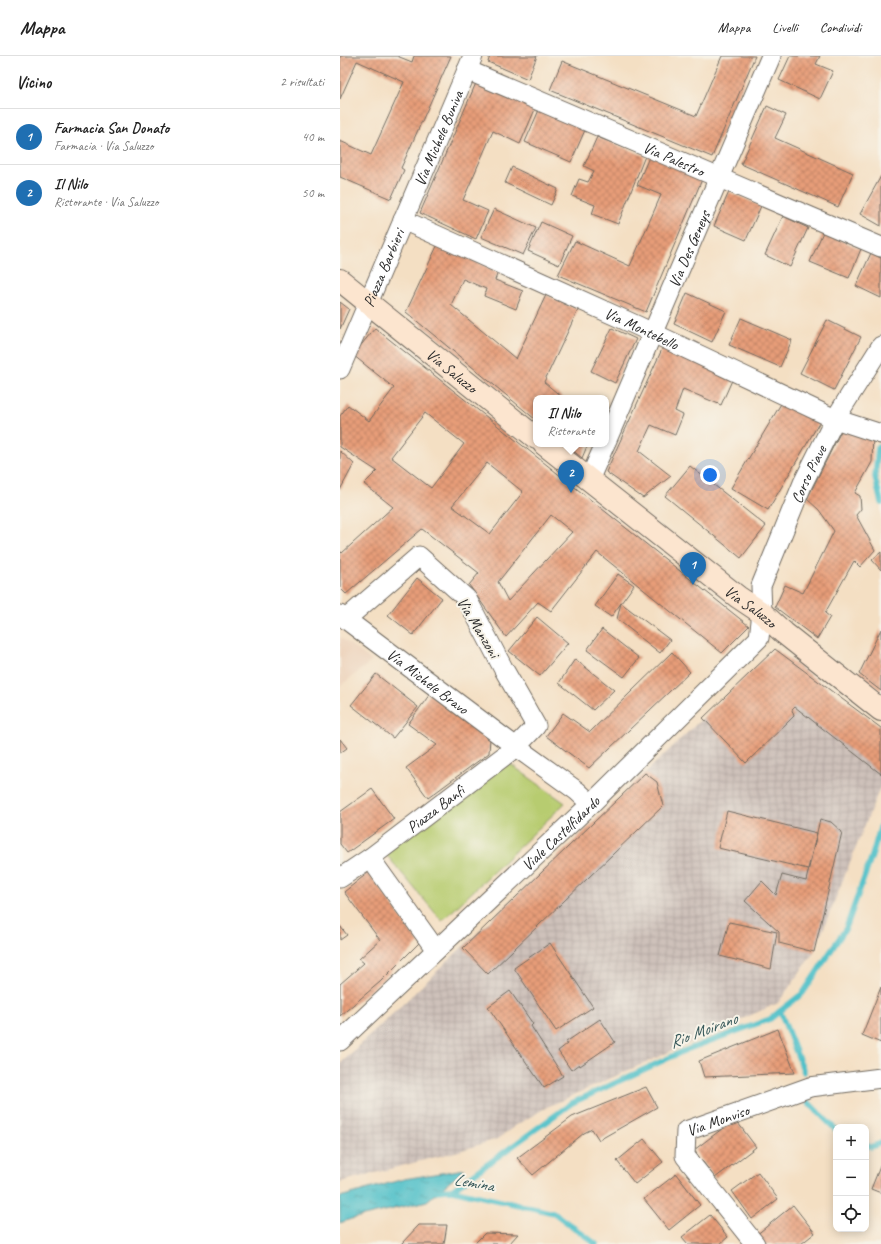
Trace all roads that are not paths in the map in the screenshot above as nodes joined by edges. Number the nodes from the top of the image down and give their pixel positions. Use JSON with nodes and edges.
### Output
{"nodes":[{"id":1,"x":771,"y":56,"type":"edge"},
{"id":2,"x":470,"y":63,"type":"edge"},
{"id":3,"x":718,"y":178,"type":"junction"},
{"id":4,"x":403,"y":220,"type":"junction"},
{"id":5,"x":881,"y":247,"type":"edge"},
{"id":6,"x":340,"y":280,"type":"edge"},
{"id":7,"x":368,"y":304,"type":"junction"},
{"id":8,"x":654,"y":333,"type":"junction"},
{"id":9,"x":881,"y":346,"type":"edge"},
{"id":10,"x":340,"y":369,"type":"edge"},
{"id":11,"x":835,"y":419,"type":"junction"},
{"id":12,"x":609,"y":434,"type":"edge"},
{"id":13,"x":881,"y":434,"type":"edge"},
{"id":14,"x":533,"y":436,"type":"edge"},
{"id":15,"x":548,"y":447,"type":"edge"},
{"id":16,"x":603,"y":447,"type":"edge"},
{"id":17,"x":589,"y":480,"type":"junction"},
{"id":18,"x":762,"y":613,"type":"junction"},
{"id":19,"x":343,"y":617,"type":"edge"},
{"id":20,"x":881,"y":710,"type":"edge"},
{"id":21,"x":516,"y":747,"type":"junction"},
{"id":22,"x":591,"y":804,"type":"junction"},
{"id":23,"x":370,"y":858,"type":"junction"},
{"id":24,"x":340,"y":878,"type":"edge"},
{"id":25,"x":436,"y":950,"type":"junction"},
{"id":26,"x":340,"y":1041,"type":"edge"},
{"id":27,"x":881,"y":1078,"type":"edge"},
{"id":28,"x":755,"y":1244,"type":"edge"}],
"edges":[{"from":1,"to":3,"type":"street","name":"Via Des Geneys"},
{"from":2,"to":3,"type":"street","name":"Via Palestro"},
{"from":2,"to":4,"type":"street","name":"Via Michele Buniva"},
{"from":3,"to":5,"type":"street","name":"Via Palestro"},
{"from":3,"to":8,"type":"street","name":"Via Des Geneys"},
{"from":4,"to":7,"type":"street","name":"Piazza Barbieri"},
{"from":4,"to":8,"type":"street","name":"Via Montebello"},
{"from":6,"to":7,"type":"main road","name":"Piazza Barbieri"},
{"from":7,"to":10,"type":"street"},
{"from":7,"to":14,"type":"main road","name":"Via Saluzzo"},
{"from":8,"to":11,"type":"street","name":"Via Montebello"},
{"from":8,"to":12,"type":"street","name":"Via Des Geneys"},
{"from":9,"to":11,"type":"street","name":"Corso Piave"},
{"from":11,"to":13,"type":"street","name":"Via Montebello"},
{"from":11,"to":18,"type":"street","name":"Corso Piave"},
{"from":15,"to":17,"type":"main road","name":"Via Saluzzo"},
{"from":16,"to":17,"type":"street","name":"Via Des Geneys"},
{"from":17,"to":18,"type":"main road","name":"Via Saluzzo"},
{"from":18,"to":20,"type":"main road","name":"Via Saluzzo"},
{"from":18,"to":22,"type":"street","name":"Viale Castelfidardo"},
{"from":19,"to":21,"type":"street","name":"Via Michele Bravo"},
{"from":19,"to":21,"type":"street","name":"Via Manzoni"},
{"from":21,"to":22,"type":"street"},
{"from":21,"to":23,"type":"street","name":"Piazza Banfi"},
{"from":22,"to":25,"type":"street","name":"Viale Castelfidardo"},
{"from":23,"to":24,"type":"street","name":"Piazza Banfi"},
{"from":23,"to":25,"type":"street"},
{"from":25,"to":26,"type":"street","name":"Viale Castelfidardo"},
{"from":27,"to":28,"type":"street","name":"Via Monviso"}]}
